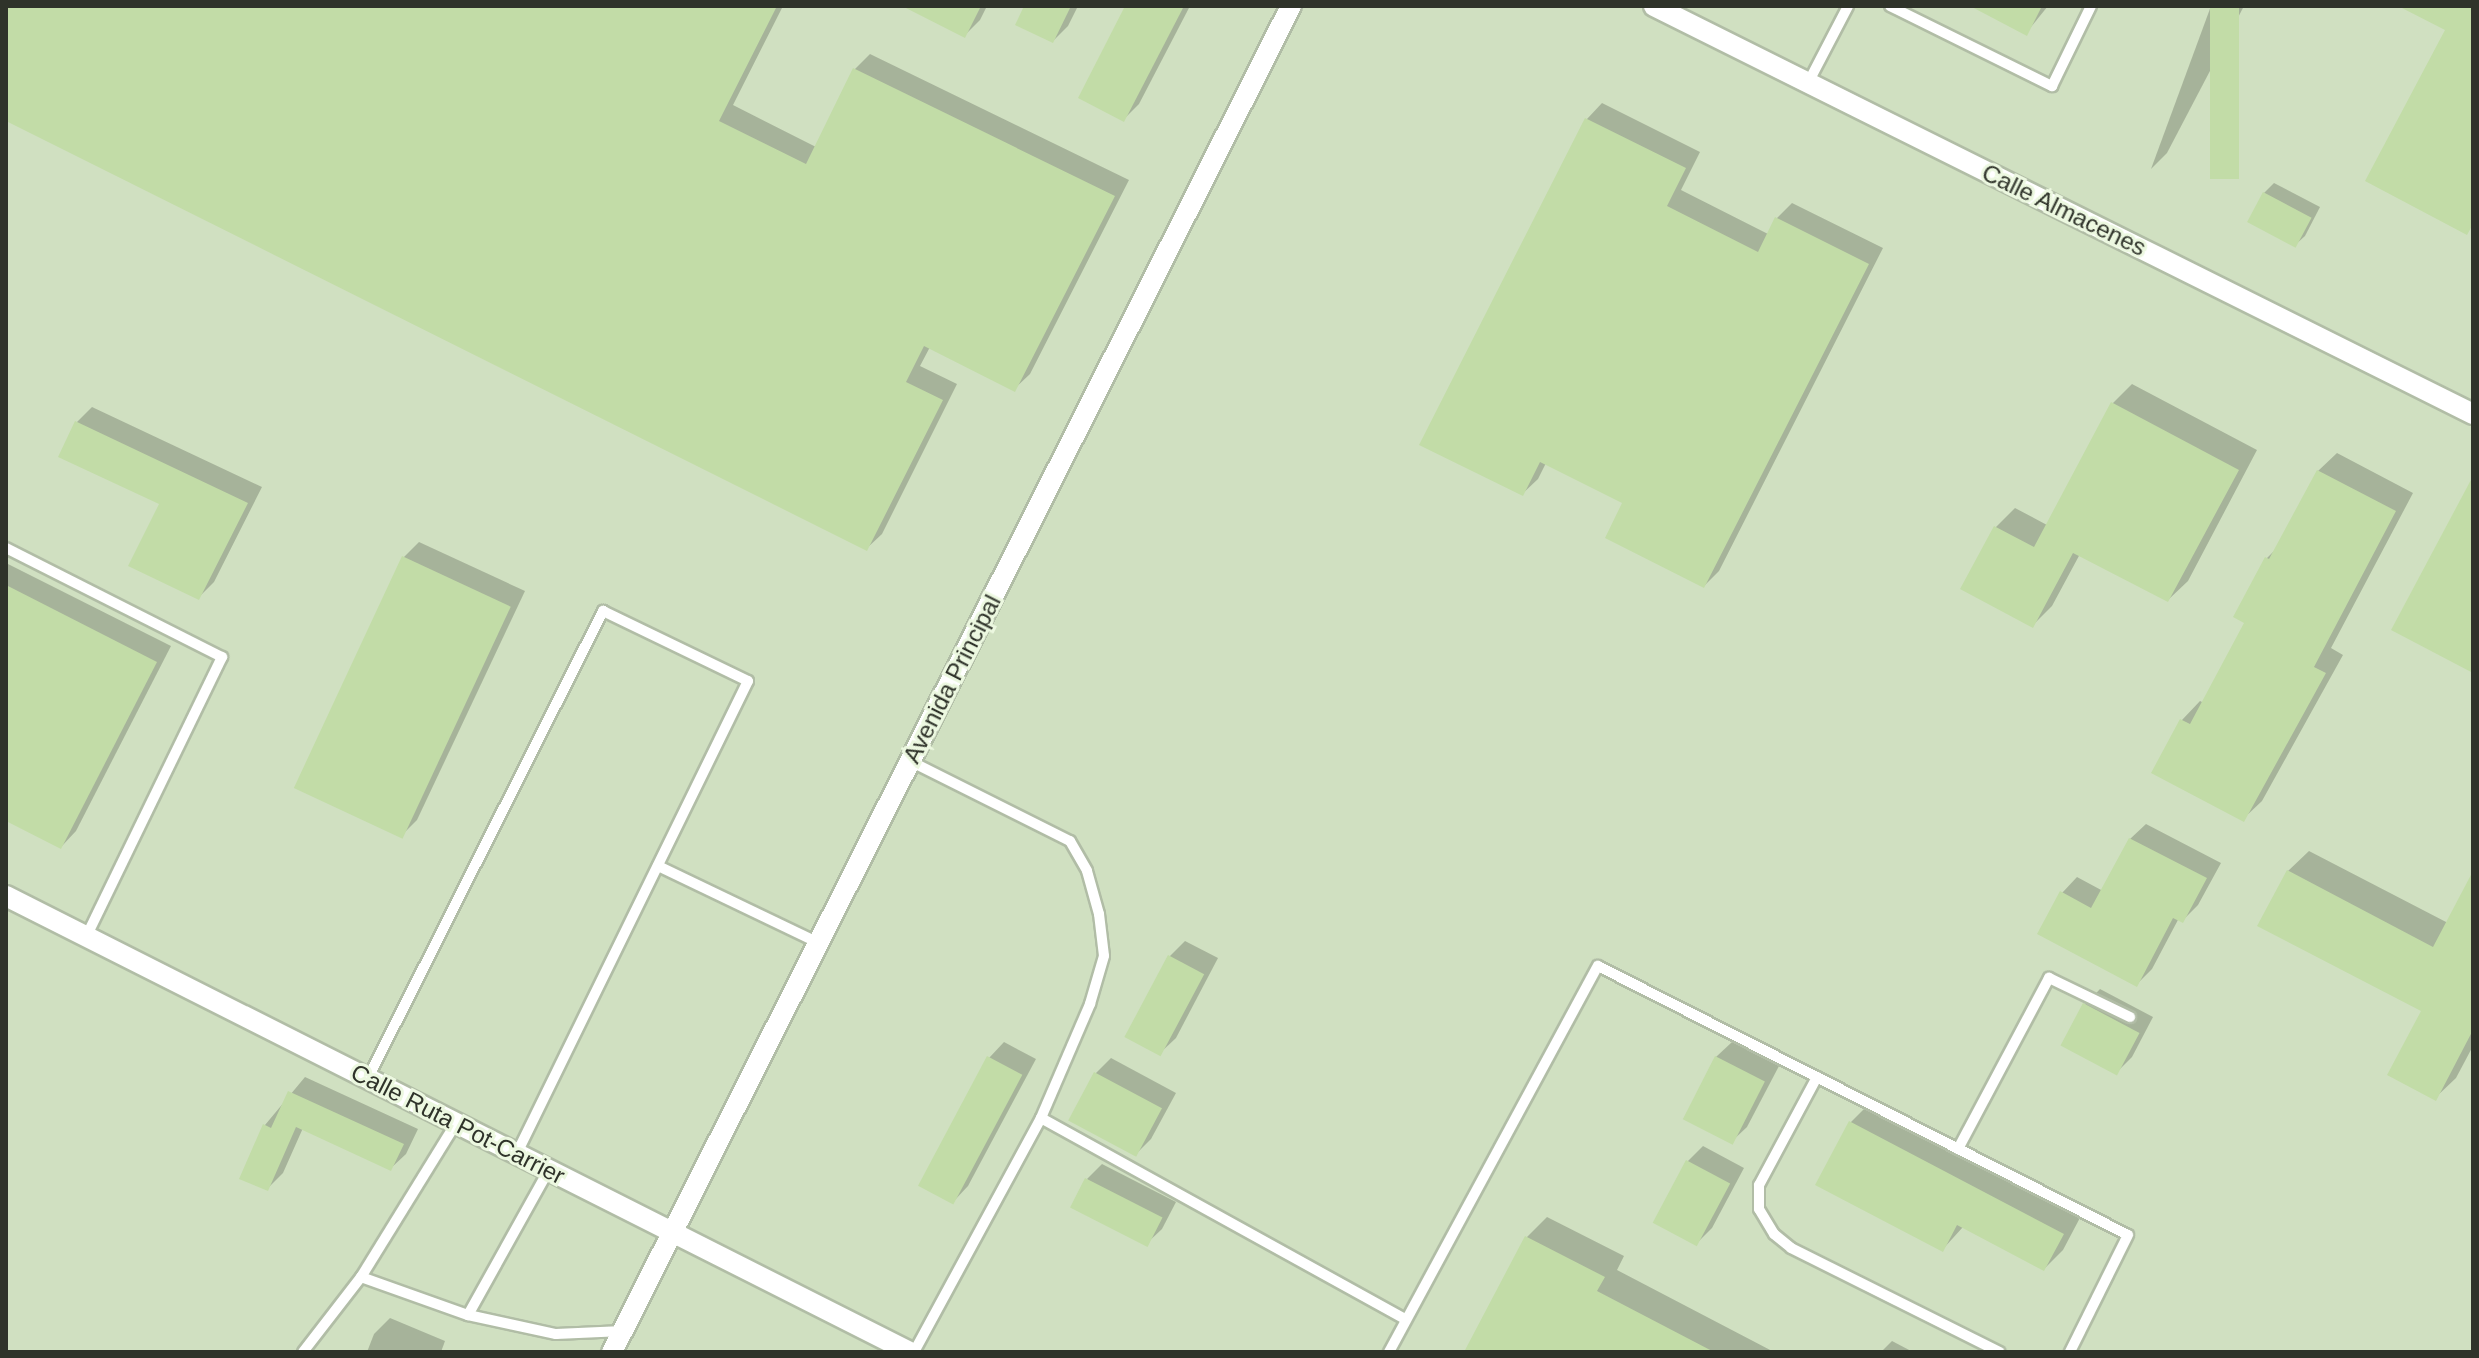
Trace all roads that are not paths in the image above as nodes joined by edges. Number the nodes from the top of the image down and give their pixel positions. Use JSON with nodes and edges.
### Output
{"nodes":[{"id":1,"x":1291,"y":6,"type":"edge"},
{"id":2,"x":1654,"y":6,"type":"edge"},
{"id":3,"x":1848,"y":6,"type":"edge"},
{"id":4,"x":1890,"y":6,"type":"edge"},
{"id":5,"x":2091,"y":6,"type":"edge"},
{"id":6,"x":1808,"y":83,"type":"junction"},
{"id":7,"x":2473,"y":414,"type":"edge"},
{"id":8,"x":6,"y":548,"type":"edge"},
{"id":9,"x":910,"y":761,"type":"junction"},
{"id":10,"x":658,"y":866,"type":"junction"},
{"id":11,"x":6,"y":896,"type":"edge"},
{"id":12,"x":87,"y":935,"type":"junction"},
{"id":13,"x":819,"y":943,"type":"junction"},
{"id":14,"x":2130,"y":1017,"type":"dead end"},
{"id":15,"x":1817,"y":1077,"type":"junction"},
{"id":16,"x":368,"y":1078,"type":"junction"},
{"id":17,"x":1041,"y":1118,"type":"junction"},
{"id":18,"x":456,"y":1123,"type":"junction"},
{"id":19,"x":1958,"y":1149,"type":"junction"},
{"id":20,"x":517,"y":1153,"type":"junction"},
{"id":21,"x":548,"y":1171,"type":"junction"},
{"id":22,"x":673,"y":1232,"type":"junction"},
{"id":23,"x":361,"y":1277,"type":"junction"},
{"id":24,"x":468,"y":1315,"type":"junction"},
{"id":25,"x":1405,"y":1319,"type":"junction"},
{"id":26,"x":623,"y":1331,"type":"junction"},
{"id":27,"x":303,"y":1352,"type":"edge"},
{"id":28,"x":612,"y":1352,"type":"edge"},
{"id":29,"x":912,"y":1352,"type":"edge"},
{"id":30,"x":1389,"y":1352,"type":"edge"},
{"id":31,"x":2000,"y":1352,"type":"edge"},
{"id":32,"x":2070,"y":1352,"type":"edge"}],
"edges":[{"from":1,"to":9,"type":"street","name":"Avenida Principal"},
{"from":2,"to":6,"type":"street","name":"Calle Almacenes"},
{"from":3,"to":6,"type":"lane"},
{"from":4,"to":5,"type":"lane"},
{"from":6,"to":7,"type":"street","name":"Calle Almacenes"},
{"from":8,"to":12,"type":"lane"},
{"from":9,"to":13,"type":"street","name":"Avenida Principal"},
{"from":9,"to":17,"type":"lane"},
{"from":10,"to":13,"type":"lane"},
{"from":10,"to":16,"type":"lane"},
{"from":10,"to":20,"type":"lane"},
{"from":11,"to":12,"type":"street","name":"Calle Ruta Pot-Carrier"},
{"from":12,"to":16,"type":"street","name":"Calle Ruta Pot-Carrier"},
{"from":13,"to":22,"type":"street","name":"Avenida Principal"},
{"from":14,"to":19,"type":"lane"},
{"from":15,"to":19,"type":"lane"},
{"from":15,"to":25,"type":"lane"},
{"from":15,"to":31,"type":"lane"},
{"from":16,"to":18,"type":"street","name":"Calle Ruta Pot-Carrier"},
{"from":17,"to":25,"type":"lane"},
{"from":17,"to":29,"type":"lane"},
{"from":18,"to":20,"type":"street","name":"Calle Ruta Pot-Carrier"},
{"from":18,"to":23,"type":"lane"},
{"from":19,"to":32,"type":"lane"},
{"from":20,"to":21,"type":"street","name":"Calle Ruta Pot-Carrier"},
{"from":21,"to":22,"type":"street","name":"Calle Ruta Pot-Carrier"},
{"from":21,"to":24,"type":"lane"},
{"from":22,"to":26,"type":"street","name":"Avenida Principal"},
{"from":22,"to":29,"type":"street","name":"Calle Ruta Pot-Carrier"},
{"from":23,"to":24,"type":"lane"},
{"from":23,"to":27,"type":"lane"},
{"from":24,"to":26,"type":"lane"},
{"from":25,"to":30,"type":"lane"},
{"from":26,"to":28,"type":"street","name":"Avenida Principal"}]}
